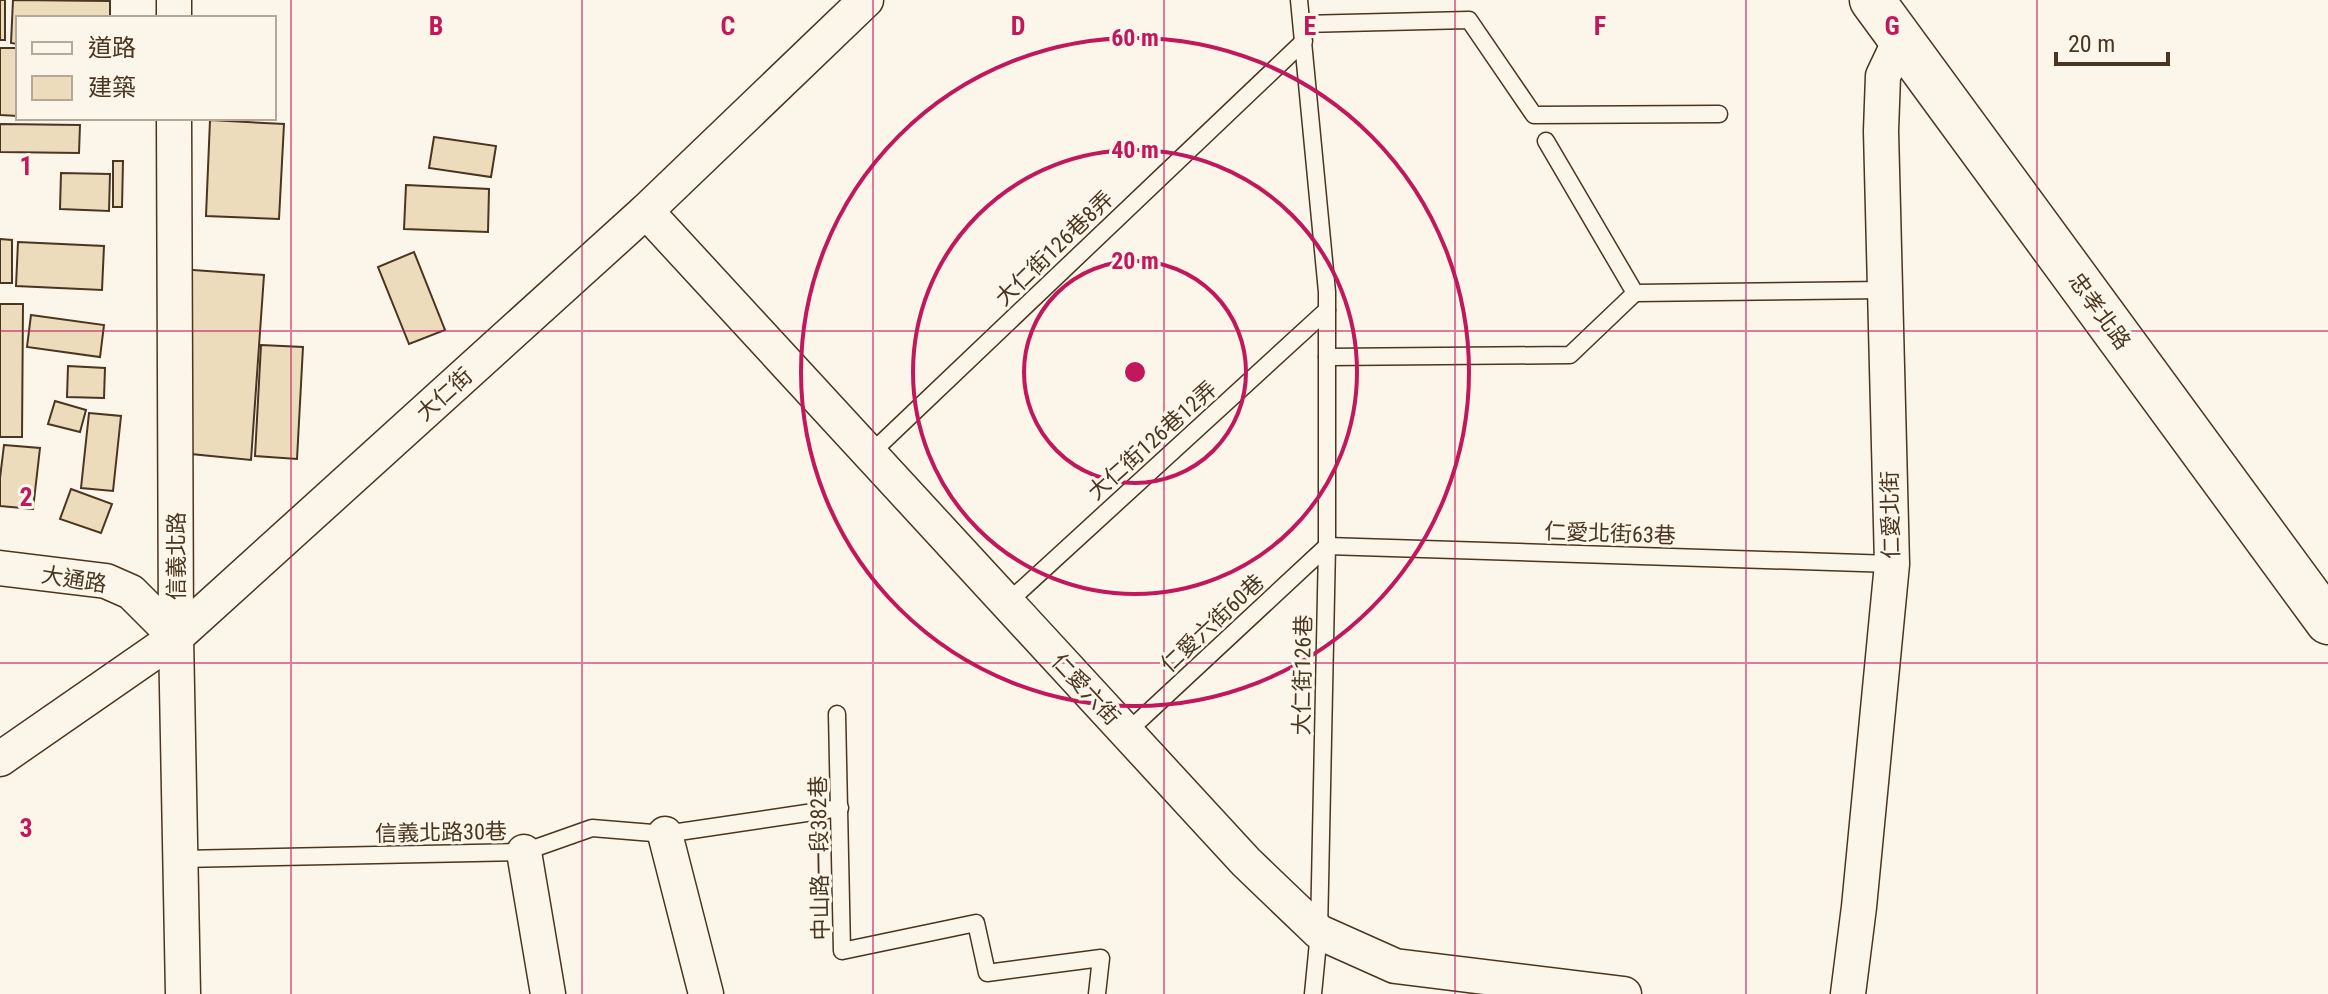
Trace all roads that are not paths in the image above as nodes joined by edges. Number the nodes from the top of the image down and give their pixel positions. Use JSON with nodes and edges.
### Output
{"nodes":[{"id":1,"x":866,"y":0,"type":"edge"},
{"id":2,"x":1299,"y":0,"type":"edge"},
{"id":3,"x":1872,"y":0,"type":"edge"},
{"id":4,"x":1303,"y":32,"type":"junction"},
{"id":5,"x":1901,"y":38,"type":"junction"},
{"id":6,"x":1719,"y":114,"type":"dead end"},
{"id":7,"x":174,"y":120,"type":"edge"},
{"id":8,"x":1546,"y":141,"type":"dead end"},
{"id":9,"x":646,"y":211,"type":"junction"},
{"id":10,"x":1884,"y":290,"type":"junction"},
{"id":11,"x":1635,"y":293,"type":"junction"},
{"id":12,"x":1327,"y":310,"type":"junction"},
{"id":13,"x":1327,"y":357,"type":"junction"},
{"id":14,"x":870,"y":454,"type":"junction"},
{"id":15,"x":1327,"y":546,"type":"junction"},
{"id":16,"x":1892,"y":564,"type":"junction"},
{"id":17,"x":0,"y":568,"type":"edge"},
{"id":18,"x":1007,"y":603,"type":"junction"},
{"id":19,"x":2328,"y":622,"type":"edge"},
{"id":20,"x":176,"y":637,"type":"junction"},
{"id":21,"x":837,"y":714,"type":"dead end"},
{"id":22,"x":1126,"y":733,"type":"junction"},
{"id":23,"x":0,"y":759,"type":"edge"},
{"id":24,"x":840,"y":808,"type":"junction"},
{"id":25,"x":665,"y":834,"type":"junction"},
{"id":26,"x":524,"y":852,"type":"junction"},
{"id":27,"x":180,"y":859,"type":"junction"},
{"id":28,"x":1319,"y":932,"type":"junction"},
{"id":29,"x":183,"y":994,"type":"edge"},
{"id":30,"x":548,"y":994,"type":"edge"},
{"id":31,"x":706,"y":994,"type":"edge"},
{"id":32,"x":1097,"y":994,"type":"edge"},
{"id":33,"x":1313,"y":994,"type":"edge"},
{"id":34,"x":1624,"y":994,"type":"edge"},
{"id":35,"x":1848,"y":994,"type":"edge"}],
"edges":[{"from":1,"to":9,"type":"street","name":"大仁街"},
{"from":2,"to":4,"type":"lane","name":"大仁街126巷"},
{"from":3,"to":5,"type":"main road","name":"忠孝北路"},
{"from":4,"to":6,"type":"lane"},
{"from":4,"to":12,"type":"lane","name":"大仁街126巷"},
{"from":4,"to":14,"type":"lane","name":"大仁街126巷8弄"},
{"from":5,"to":10,"type":"street","name":"仁愛北街"},
{"from":5,"to":19,"type":"main road","name":"忠孝北路"},
{"from":7,"to":20,"type":"street","name":"信義北路"},
{"from":8,"to":11,"type":"lane"},
{"from":9,"to":14,"type":"street","name":"仁愛六街"},
{"from":9,"to":20,"type":"street","name":"大仁街"},
{"from":10,"to":11,"type":"lane"},
{"from":10,"to":16,"type":"street","name":"仁愛北街"},
{"from":11,"to":13,"type":"lane"},
{"from":12,"to":13,"type":"lane","name":"大仁街126巷"},
{"from":12,"to":18,"type":"lane","name":"大仁街126巷12弄"},
{"from":13,"to":15,"type":"lane","name":"大仁街126巷"},
{"from":14,"to":18,"type":"street","name":"仁愛六街"},
{"from":15,"to":16,"type":"lane","name":"仁愛北街63巷"},
{"from":15,"to":22,"type":"lane","name":"仁愛六街60巷"},
{"from":15,"to":28,"type":"lane","name":"大仁街126巷"},
{"from":16,"to":35,"type":"street","name":"仁愛北街"},
{"from":17,"to":20,"type":"street","name":"大通路"},
{"from":18,"to":22,"type":"street","name":"仁愛六街"},
{"from":20,"to":23,"type":"street","name":"大仁街"},
{"from":20,"to":27,"type":"street","name":"信義北路"},
{"from":21,"to":24,"type":"lane","name":"中山路一段382巷"},
{"from":22,"to":28,"type":"street","name":"仁愛六街"},
{"from":24,"to":25,"type":"lane","name":"信義北路30巷"},
{"from":24,"to":32,"type":"lane","name":"中山路一段382巷"},
{"from":25,"to":26,"type":"lane","name":"信義北路30巷"},
{"from":25,"to":31,"type":"street"},
{"from":26,"to":27,"type":"lane","name":"信義北路30巷"},
{"from":26,"to":30,"type":"street"},
{"from":27,"to":29,"type":"street","name":"信義北路"},
{"from":28,"to":33,"type":"lane","name":"大仁街126巷"},
{"from":28,"to":34,"type":"street","name":"仁愛六街"}]}
